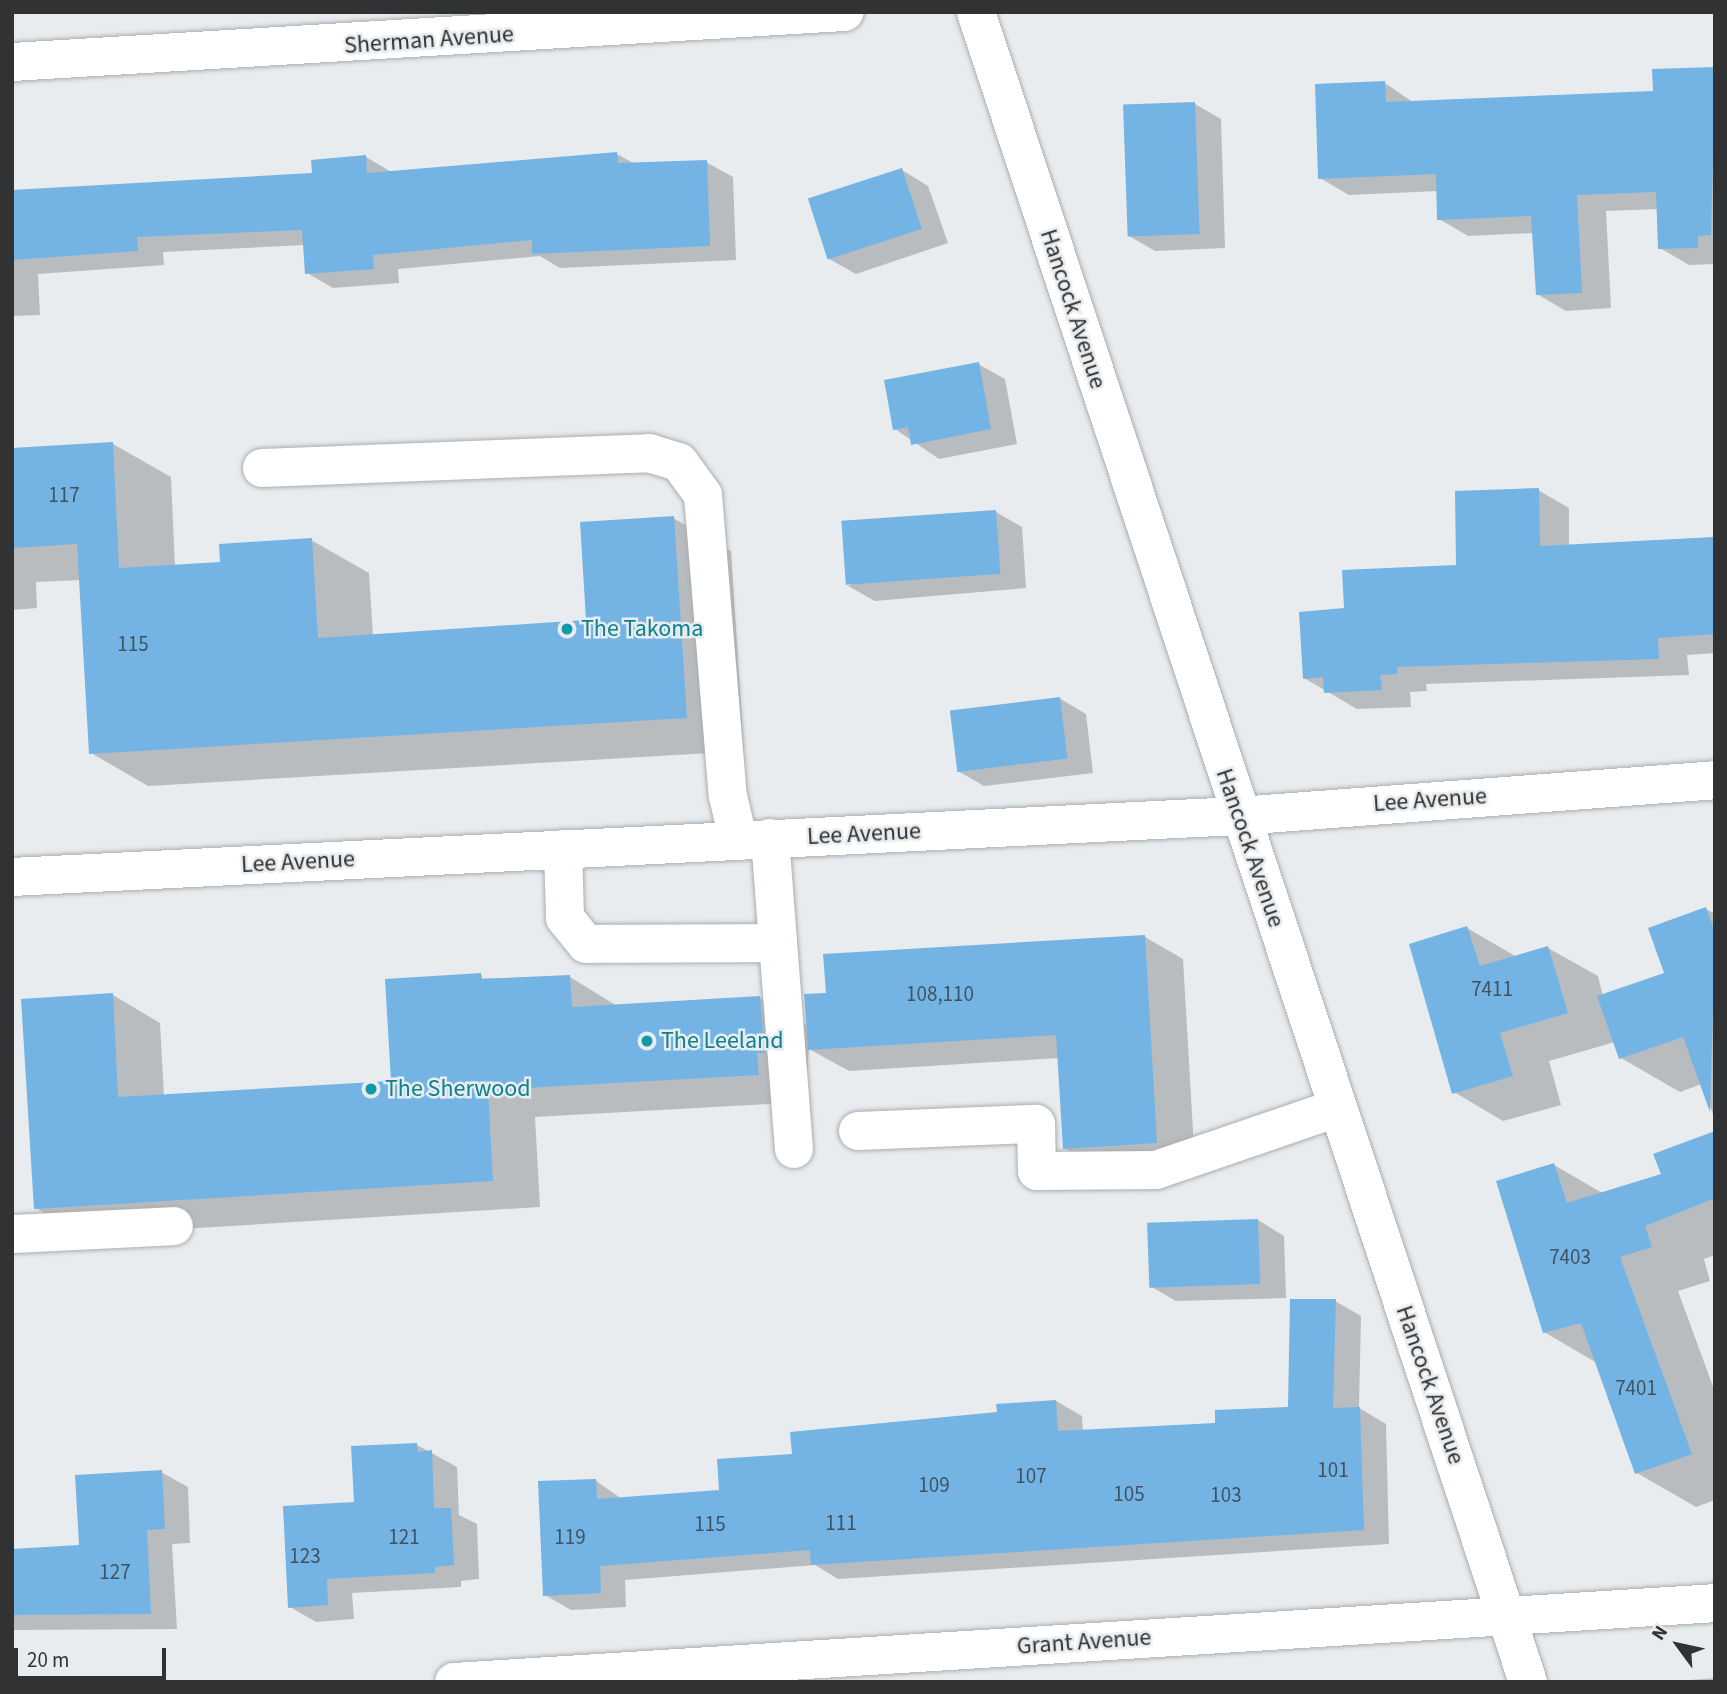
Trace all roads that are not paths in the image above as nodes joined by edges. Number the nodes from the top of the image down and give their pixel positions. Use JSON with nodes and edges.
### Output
{"nodes":[{"id":1,"x":845,"y":12,"type":"edge"},
{"id":2,"x":976,"y":12,"type":"edge"},
{"id":3,"x":12,"y":62,"type":"edge"},
{"id":4,"x":262,"y":468,"type":"dead end"},
{"id":5,"x":1715,"y":780,"type":"edge"},
{"id":6,"x":1238,"y":816,"type":"junction"},
{"id":7,"x":754,"y":839,"type":"junction"},
{"id":8,"x":563,"y":849,"type":"junction"},
{"id":9,"x":12,"y":877,"type":"edge"},
{"id":10,"x":778,"y":943,"type":"junction"},
{"id":11,"x":1337,"y":1108,"type":"junction"},
{"id":12,"x":858,"y":1131,"type":"dead end"},
{"id":13,"x":794,"y":1149,"type":"dead end"},
{"id":14,"x":174,"y":1226,"type":"dead end"},
{"id":15,"x":12,"y":1234,"type":"edge"},
{"id":16,"x":1715,"y":1603,"type":"edge"},
{"id":17,"x":1508,"y":1615,"type":"junction"},
{"id":18,"x":454,"y":1682,"type":"edge"},
{"id":19,"x":1528,"y":1682,"type":"edge"}],
"edges":[{"from":1,"to":3,"type":"street","name":"Sherman Avenue"},
{"from":2,"to":6,"type":"street","name":"Hancock Avenue"},
{"from":4,"to":7,"type":"street"},
{"from":5,"to":6,"type":"street","name":"Lee Avenue"},
{"from":6,"to":7,"type":"street","name":"Lee Avenue"},
{"from":6,"to":11,"type":"street","name":"Hancock Avenue"},
{"from":7,"to":8,"type":"street","name":"Lee Avenue"},
{"from":7,"to":10,"type":"street"},
{"from":8,"to":9,"type":"street","name":"Lee Avenue"},
{"from":8,"to":10,"type":"street"},
{"from":10,"to":13,"type":"street"},
{"from":11,"to":12,"type":"street"},
{"from":11,"to":17,"type":"street","name":"Hancock Avenue"},
{"from":14,"to":15,"type":"street"},
{"from":16,"to":17,"type":"street","name":"Grant Avenue"},
{"from":17,"to":18,"type":"street","name":"Grant Avenue"},
{"from":17,"to":19,"type":"street","name":"Hancock Avenue"}]}
